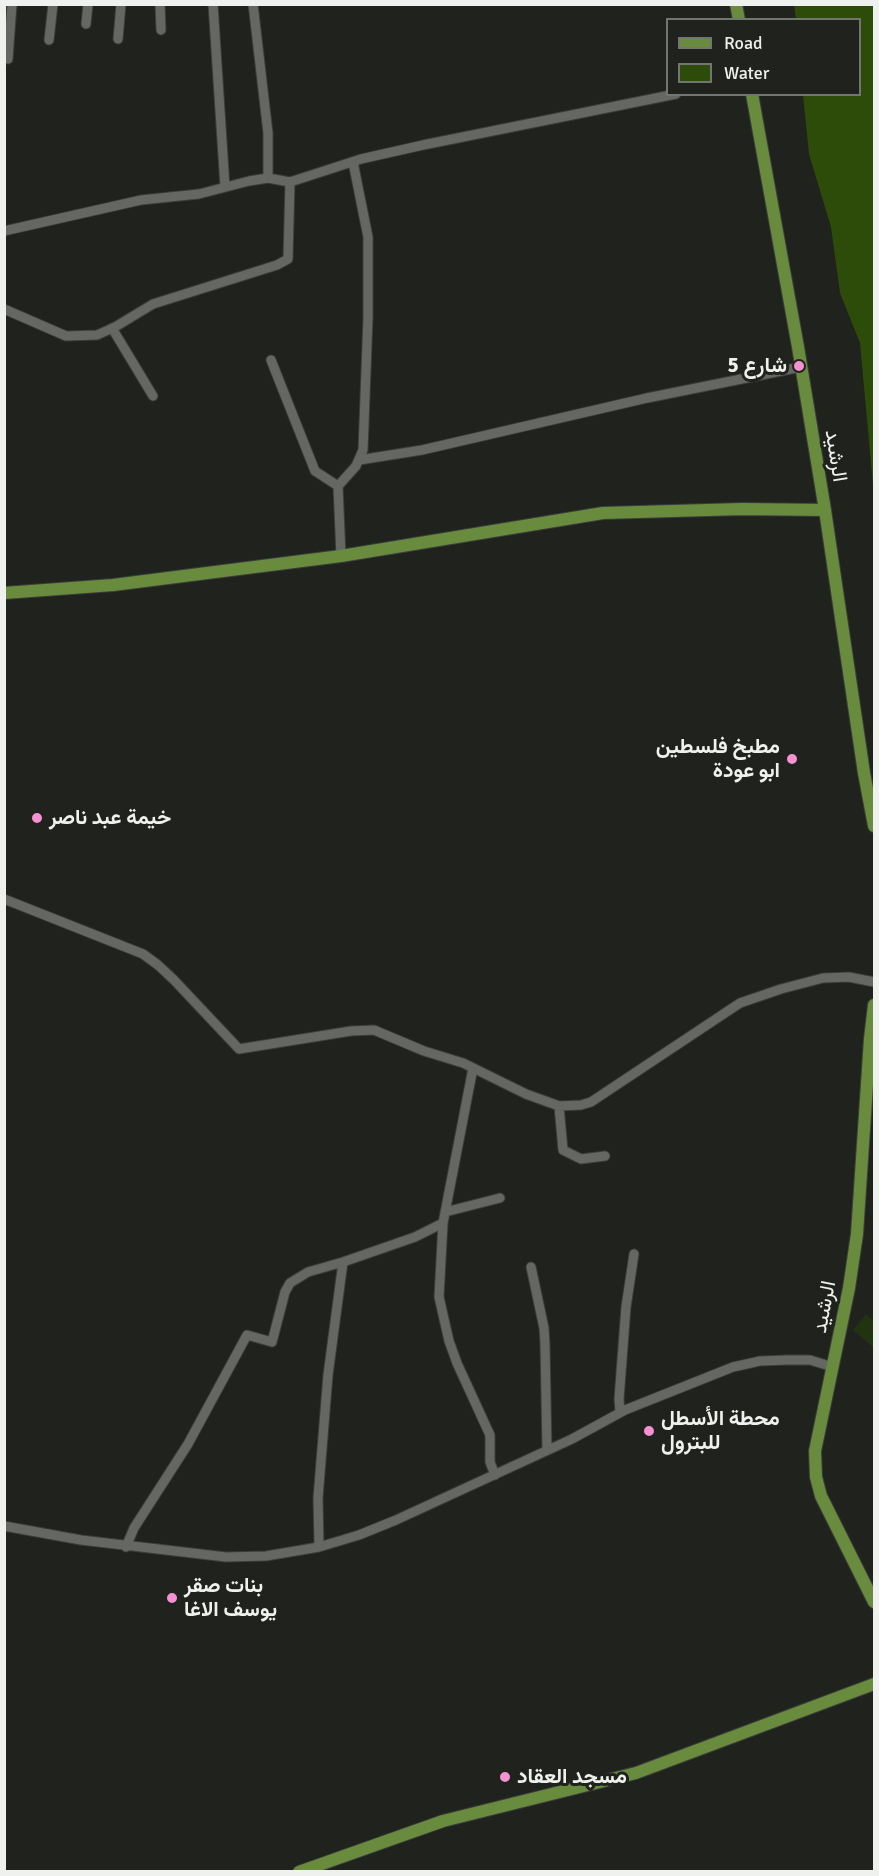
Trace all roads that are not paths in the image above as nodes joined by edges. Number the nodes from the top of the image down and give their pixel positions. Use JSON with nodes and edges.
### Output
{"nodes":[{"id":1,"x":12,"y":4,"type":"edge"},
{"id":2,"x":53,"y":4,"type":"edge"},
{"id":3,"x":88,"y":4,"type":"edge"},
{"id":4,"x":121,"y":4,"type":"edge"},
{"id":5,"x":160,"y":4,"type":"edge"},
{"id":6,"x":213,"y":4,"type":"edge"},
{"id":7,"x":253,"y":4,"type":"edge"},
{"id":8,"x":86,"y":24,"type":"dead end"},
{"id":9,"x":161,"y":30,"type":"dead end"},
{"id":10,"x":118,"y":39,"type":"dead end"},
{"id":11,"x":49,"y":40,"type":"dead end"},
{"id":12,"x":8,"y":59,"type":"dead end"},
{"id":13,"x":666,"y":96,"type":"edge"},
{"id":14,"x":752,"y":96,"type":"edge"},
{"id":15,"x":352,"y":162,"type":"junction"},
{"id":16,"x":268,"y":178,"type":"junction"},
{"id":17,"x":290,"y":182,"type":"junction"},
{"id":18,"x":225,"y":187,"type":"junction"},
{"id":19,"x":4,"y":231,"type":"edge"},
{"id":20,"x":4,"y":309,"type":"edge"},
{"id":21,"x":111,"y":328,"type":"junction"},
{"id":22,"x":271,"y":360,"type":"dead end"},
{"id":23,"x":801,"y":366,"type":"junction"},
{"id":24,"x":153,"y":396,"type":"dead end"},
{"id":25,"x":359,"y":460,"type":"junction"},
{"id":26,"x":338,"y":486,"type":"junction"},
{"id":27,"x":825,"y":510,"type":"junction"},
{"id":28,"x":341,"y":556,"type":"junction"},
{"id":29,"x":4,"y":593,"type":"edge"},
{"id":30,"x":874,"y":826,"type":"edge"},
{"id":31,"x":4,"y":899,"type":"edge"},
{"id":32,"x":874,"y":982,"type":"edge"},
{"id":33,"x":874,"y":1005,"type":"edge"},
{"id":34,"x":473,"y":1068,"type":"junction"},
{"id":35,"x":559,"y":1106,"type":"junction"},
{"id":36,"x":605,"y":1156,"type":"dead end"},
{"id":37,"x":500,"y":1198,"type":"dead end"},
{"id":38,"x":445,"y":1212,"type":"junction"},
{"id":39,"x":443,"y":1223,"type":"junction"},
{"id":40,"x":634,"y":1254,"type":"dead end"},
{"id":41,"x":343,"y":1262,"type":"junction"},
{"id":42,"x":531,"y":1267,"type":"dead end"},
{"id":43,"x":833,"y":1367,"type":"junction"},
{"id":44,"x":620,"y":1412,"type":"junction"},
{"id":45,"x":547,"y":1450,"type":"junction"},
{"id":46,"x":495,"y":1475,"type":"junction"},
{"id":47,"x":4,"y":1526,"type":"edge"},
{"id":48,"x":126,"y":1547,"type":"junction"},
{"id":49,"x":319,"y":1547,"type":"junction"},
{"id":50,"x":874,"y":1602,"type":"edge"},
{"id":51,"x":874,"y":1684,"type":"edge"},
{"id":52,"x":299,"y":1872,"type":"edge"}],
"edges":[{"from":1,"to":12,"type":"street"},
{"from":2,"to":11,"type":"street"},
{"from":3,"to":8,"type":"street"},
{"from":4,"to":10,"type":"street"},
{"from":5,"to":9,"type":"street"},
{"from":6,"to":18,"type":"street"},
{"from":7,"to":16,"type":"street"},
{"from":13,"to":15,"type":"street"},
{"from":14,"to":23,"type":"main road","name":"الرشيد"},
{"from":15,"to":17,"type":"street"},
{"from":15,"to":25,"type":"street"},
{"from":16,"to":17,"type":"street"},
{"from":16,"to":18,"type":"street"},
{"from":17,"to":21,"type":"street"},
{"from":18,"to":19,"type":"street"},
{"from":20,"to":21,"type":"street"},
{"from":21,"to":24,"type":"street"},
{"from":22,"to":26,"type":"street"},
{"from":23,"to":25,"type":"street"},
{"from":23,"to":27,"type":"main road","name":"الرشيد"},
{"from":25,"to":26,"type":"street"},
{"from":26,"to":28,"type":"street"},
{"from":27,"to":28,"type":"main road"},
{"from":27,"to":30,"type":"main road","name":"الرشيد"},
{"from":28,"to":29,"type":"main road"},
{"from":31,"to":34,"type":"street"},
{"from":32,"to":35,"type":"street"},
{"from":33,"to":43,"type":"main road","name":"الرشيد"},
{"from":34,"to":35,"type":"street"},
{"from":34,"to":38,"type":"street"},
{"from":35,"to":36,"type":"street"},
{"from":37,"to":38,"type":"street"},
{"from":38,"to":39,"type":"street"},
{"from":39,"to":41,"type":"street"},
{"from":39,"to":46,"type":"street"},
{"from":40,"to":44,"type":"street"},
{"from":41,"to":48,"type":"street"},
{"from":41,"to":49,"type":"street"},
{"from":42,"to":45,"type":"street"},
{"from":43,"to":44,"type":"street"},
{"from":43,"to":50,"type":"main road","name":"الرشيد"},
{"from":44,"to":45,"type":"street"},
{"from":45,"to":46,"type":"street"},
{"from":46,"to":49,"type":"street"},
{"from":47,"to":48,"type":"street"},
{"from":48,"to":49,"type":"street"},
{"from":51,"to":52,"type":"main road"}]}
